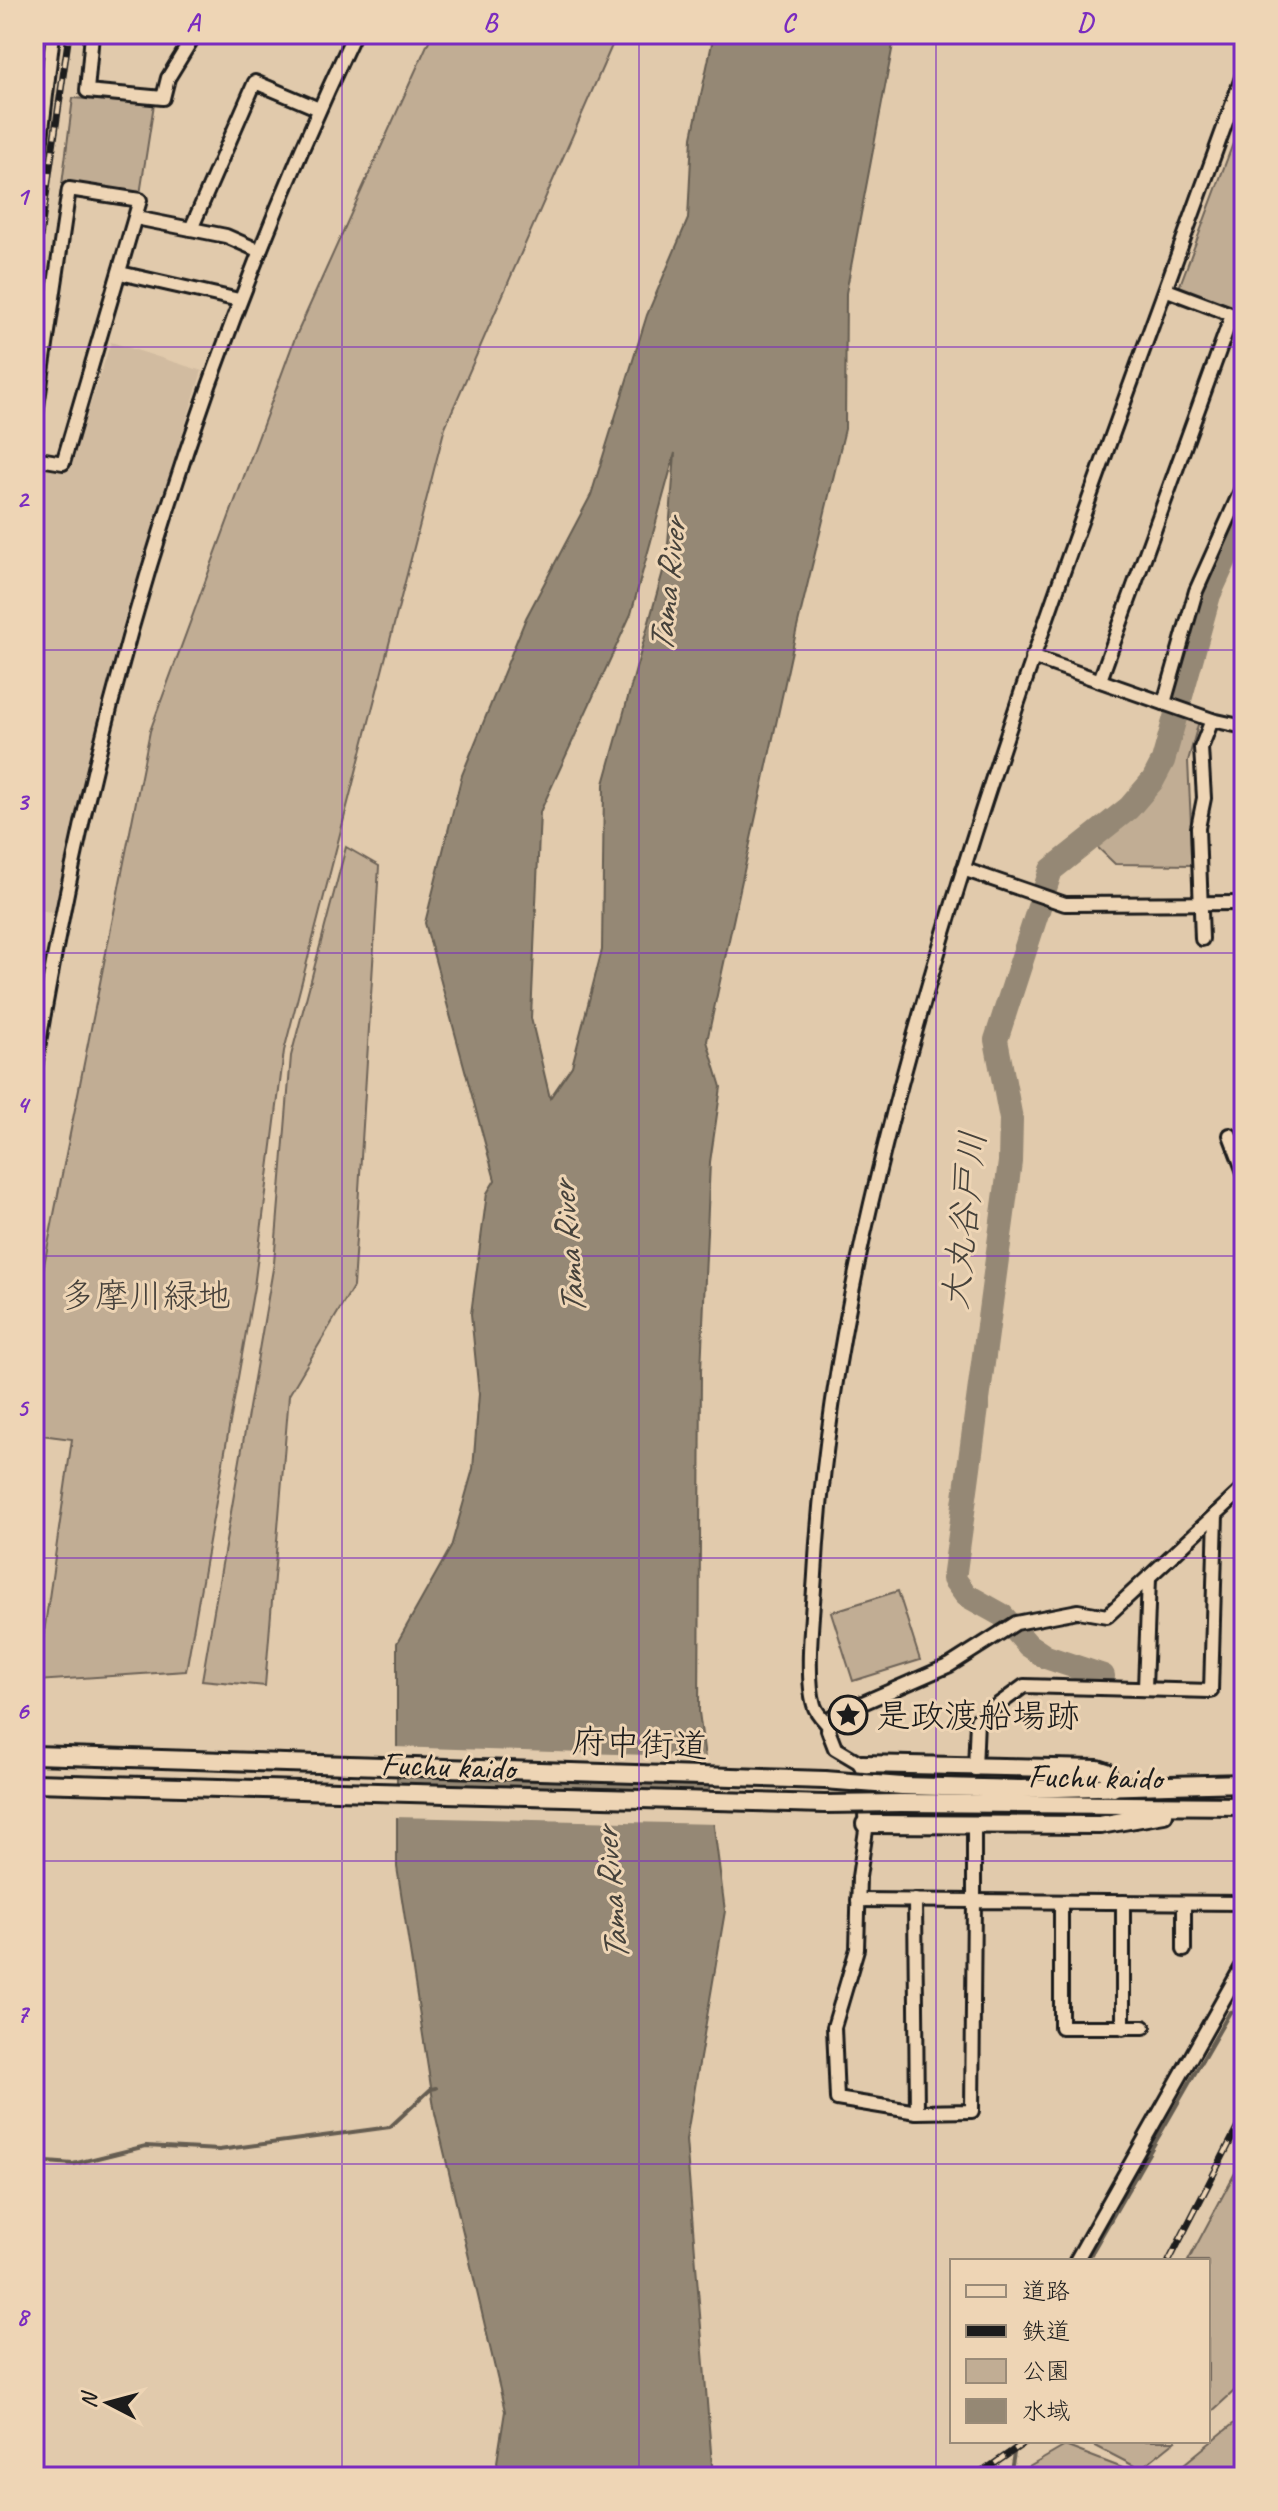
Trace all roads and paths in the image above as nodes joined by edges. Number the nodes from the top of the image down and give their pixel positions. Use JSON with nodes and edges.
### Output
{"nodes":[{"id":1,"x":53,"y":34,"type":"edge"},
{"id":2,"x":92,"y":34,"type":"edge"},
{"id":3,"x":195,"y":34,"type":"edge"},
{"id":4,"x":354,"y":34,"type":"edge"},
{"id":5,"x":1244,"y":72,"type":"edge"},
{"id":6,"x":319,"y":109,"type":"junction"},
{"id":7,"x":34,"y":199,"type":"edge"},
{"id":8,"x":136,"y":218,"type":"junction"},
{"id":9,"x":191,"y":229,"type":"junction"},
{"id":10,"x":260,"y":251,"type":"junction"},
{"id":11,"x":120,"y":273,"type":"junction"},
{"id":12,"x":1167,"y":290,"type":"junction"},
{"id":13,"x":239,"y":300,"type":"junction"},
{"id":14,"x":1238,"y":317,"type":"edge"},
{"id":15,"x":34,"y":427,"type":"edge"},
{"id":16,"x":34,"y":458,"type":"edge"},
{"id":17,"x":1244,"y":484,"type":"edge"},
{"id":18,"x":1032,"y":657,"type":"junction"},
{"id":19,"x":1100,"y":680,"type":"junction"},
{"id":20,"x":1166,"y":704,"type":"junction"},
{"id":21,"x":1212,"y":720,"type":"junction"},
{"id":22,"x":1244,"y":727,"type":"edge"},
{"id":23,"x":963,"y":869,"type":"junction"},
{"id":24,"x":1244,"y":903,"type":"edge"},
{"id":25,"x":1202,"y":904,"type":"junction"},
{"id":26,"x":1202,"y":939,"type":"dead end"},
{"id":27,"x":36,"y":1046,"type":"edge"},
{"id":28,"x":34,"y":1073,"type":"edge"},
{"id":29,"x":1230,"y":1135,"type":"dead end"},
{"id":30,"x":1244,"y":1172,"type":"edge"},
{"id":31,"x":1244,"y":1488,"type":"edge"},
{"id":32,"x":1216,"y":1514,"type":"junction"},
{"id":33,"x":1149,"y":1578,"type":"junction"},
{"id":34,"x":1145,"y":1688,"type":"junction"},
{"id":35,"x":829,"y":1726,"type":"junction"},
{"id":36,"x":34,"y":1755,"type":"edge"},
{"id":37,"x":862,"y":1764,"type":"junction"},
{"id":38,"x":975,"y":1769,"type":"junction"},
{"id":39,"x":34,"y":1783,"type":"edge"},
{"id":40,"x":1244,"y":1783,"type":"edge"},
{"id":41,"x":1113,"y":1788,"type":"junction"},
{"id":42,"x":902,"y":1795,"type":"junction"},
{"id":43,"x":1244,"y":1806,"type":"edge"},
{"id":44,"x":1205,"y":1807,"type":"junction"},
{"id":45,"x":865,"y":1824,"type":"junction"},
{"id":46,"x":974,"y":1825,"type":"junction"},
{"id":47,"x":858,"y":1900,"type":"junction"},
{"id":48,"x":915,"y":1900,"type":"junction"},
{"id":49,"x":974,"y":1901,"type":"junction"},
{"id":50,"x":1061,"y":1902,"type":"junction"},
{"id":51,"x":1123,"y":1902,"type":"junction"},
{"id":52,"x":1184,"y":1903,"type":"junction"},
{"id":53,"x":1244,"y":1903,"type":"edge"},
{"id":54,"x":1184,"y":1950,"type":"dead end"},
{"id":55,"x":1244,"y":1963,"type":"edge"},
{"id":56,"x":1144,"y":2027,"type":"dead end"},
{"id":57,"x":1123,"y":2028,"type":"junction"},
{"id":58,"x":917,"y":2112,"type":"junction"},
{"id":59,"x":1077,"y":2259,"type":"edge"}],
"edges":[{"from":1,"to":7,"type":"street"},
{"from":2,"to":3,"type":"street"},
{"from":4,"to":6,"type":"street"},
{"from":5,"to":12,"type":"street"},
{"from":6,"to":9,"type":"street"},
{"from":6,"to":10,"type":"street"},
{"from":8,"to":9,"type":"street"},
{"from":8,"to":11,"type":"street"},
{"from":8,"to":15,"type":"street"},
{"from":9,"to":10,"type":"street"},
{"from":10,"to":13,"type":"street"},
{"from":11,"to":13,"type":"street"},
{"from":11,"to":16,"type":"street"},
{"from":12,"to":14,"type":"street"},
{"from":12,"to":18,"type":"street"},
{"from":13,"to":27,"type":"street"},
{"from":14,"to":19,"type":"street"},
{"from":17,"to":20,"type":"street"},
{"from":18,"to":19,"type":"street"},
{"from":18,"to":23,"type":"street"},
{"from":19,"to":20,"type":"street"},
{"from":20,"to":21,"type":"street"},
{"from":21,"to":22,"type":"street"},
{"from":21,"to":25,"type":"street"},
{"from":23,"to":25,"type":"street"},
{"from":23,"to":35,"type":"street"},
{"from":24,"to":25,"type":"street"},
{"from":25,"to":26,"type":"street"},
{"from":27,"to":28,"type":"street"},
{"from":29,"to":30,"type":"street"},
{"from":31,"to":32,"type":"street"},
{"from":32,"to":33,"type":"street"},
{"from":32,"to":34,"type":"street"},
{"from":33,"to":34,"type":"street"},
{"from":33,"to":35,"type":"street"},
{"from":34,"to":38,"type":"street"},
{"from":35,"to":37,"type":"street"},
{"from":36,"to":42,"type":"main road","name":"府中街道","bridge":true},
{"from":37,"to":38,"type":"main road"},
{"from":37,"to":45,"type":"street"},
{"from":38,"to":41,"type":"main road"},
{"from":39,"to":42,"type":"main road","name":"Fuchu kaido","bridge":true},
{"from":40,"to":41,"type":"main road","name":"府中街道"},
{"from":41,"to":42,"type":"main road","name":"府中街道"},
{"from":42,"to":44,"type":"main road","name":"Fuchu kaido"},
{"from":43,"to":44,"type":"main road","name":"Fuchu kaido"},
{"from":44,"to":46,"type":"main road"},
{"from":45,"to":46,"type":"main road"},
{"from":45,"to":47,"type":"street"},
{"from":46,"to":49,"type":"street"},
{"from":47,"to":48,"type":"street"},
{"from":47,"to":58,"type":"street"},
{"from":48,"to":49,"type":"street"},
{"from":48,"to":58,"type":"street"},
{"from":49,"to":50,"type":"street"},
{"from":49,"to":58,"type":"street"},
{"from":50,"to":51,"type":"street"},
{"from":50,"to":57,"type":"street"},
{"from":51,"to":52,"type":"street"},
{"from":51,"to":57,"type":"street"},
{"from":52,"to":53,"type":"street"},
{"from":52,"to":54,"type":"street"},
{"from":55,"to":59,"type":"street"},
{"from":56,"to":57,"type":"street"}]}
